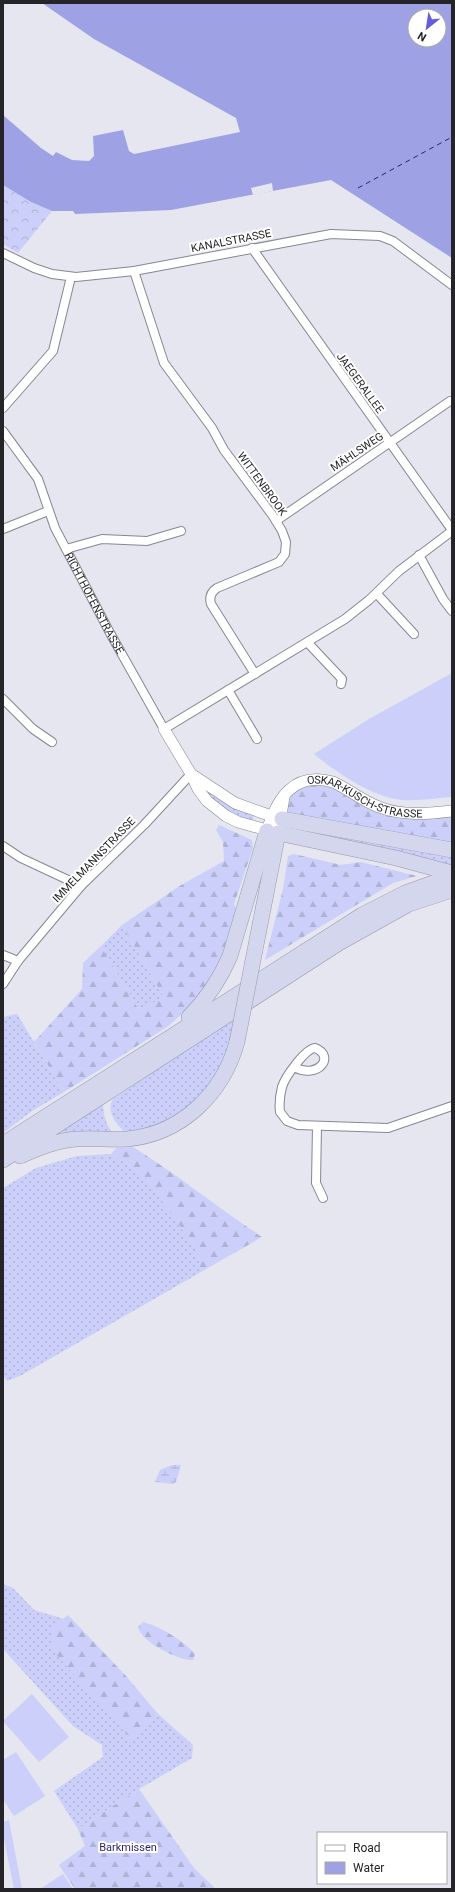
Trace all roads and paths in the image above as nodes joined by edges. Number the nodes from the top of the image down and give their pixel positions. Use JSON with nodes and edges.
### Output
{"nodes":[{"id":1,"x":252,"y":248,"type":"junction"},
{"id":2,"x":3,"y":253,"type":"edge"},
{"id":3,"x":134,"y":270,"type":"junction"},
{"id":4,"x":72,"y":278,"type":"junction"},
{"id":5,"x":452,"y":285,"type":"edge"},
{"id":6,"x":450,"y":401,"type":"dead end"},
{"id":7,"x":3,"y":408,"type":"edge"},
{"id":8,"x":3,"y":431,"type":"edge"},
{"id":9,"x":390,"y":443,"type":"junction"},
{"id":10,"x":48,"y":511,"type":"junction"},
{"id":11,"x":276,"y":521,"type":"junction"},
{"id":12,"x":3,"y":529,"type":"edge"},
{"id":13,"x":181,"y":531,"type":"dead end"},
{"id":14,"x":452,"y":531,"type":"edge"},
{"id":15,"x":66,"y":549,"type":"junction"},
{"id":16,"x":419,"y":555,"type":"junction"},
{"id":17,"x":376,"y":594,"type":"junction"},
{"id":18,"x":452,"y":611,"type":"edge"},
{"id":19,"x":414,"y":634,"type":"dead end"},
{"id":20,"x":308,"y":643,"type":"junction"},
{"id":21,"x":255,"y":674,"type":"junction"},
{"id":22,"x":341,"y":684,"type":"dead end"},
{"id":23,"x":228,"y":690,"type":"junction"},
{"id":24,"x":3,"y":699,"type":"edge"},
{"id":25,"x":164,"y":729,"type":"junction"},
{"id":26,"x":257,"y":739,"type":"dead end"},
{"id":27,"x":52,"y":742,"type":"dead end"},
{"id":28,"x":191,"y":774,"type":"junction"},
{"id":29,"x":452,"y":811,"type":"edge"},
{"id":30,"x":275,"y":825,"type":"junction"},
{"id":31,"x":3,"y":846,"type":"edge"},
{"id":32,"x":452,"y":850,"type":"edge"},
{"id":33,"x":452,"y":873,"type":"edge"},
{"id":34,"x":452,"y":876,"type":"edge"},
{"id":35,"x":81,"y":886,"type":"junction"},
{"id":36,"x":452,"y":890,"type":"edge"},
{"id":37,"x":3,"y":955,"type":"edge"},
{"id":38,"x":18,"y":961,"type":"junction"},
{"id":39,"x":3,"y":984,"type":"edge"},
{"id":40,"x":153,"y":1047,"type":"junction"},
{"id":41,"x":294,"y":1067,"type":"dead end"},
{"id":42,"x":452,"y":1106,"type":"edge"},
{"id":43,"x":317,"y":1126,"type":"junction"},
{"id":44,"x":3,"y":1144,"type":"edge"},
{"id":45,"x":3,"y":1160,"type":"edge"},
{"id":46,"x":3,"y":1164,"type":"edge"},
{"id":47,"x":323,"y":1198,"type":"dead end"}],
"edges":[{"from":1,"to":3,"type":"street","name":"KANALSTRASSE"},
{"from":1,"to":5,"type":"street","name":"KANALSTRASSE"},
{"from":1,"to":9,"type":"street","name":"JAEGERALLEE"},
{"from":2,"to":4,"type":"street","name":"KANALSTRASSE"},
{"from":3,"to":4,"type":"street","name":"KANALSTRASSE"},
{"from":3,"to":11,"type":"street","name":"WITTENBROOK"},
{"from":4,"to":7,"type":"street"},
{"from":6,"to":9,"type":"street","name":"MÄHLSWEG"},
{"from":8,"to":10,"type":"street","name":"RICHTHOFENSTRASSE"},
{"from":9,"to":11,"type":"street","name":"MÄHLSWEG"},
{"from":9,"to":14,"type":"street","name":"JAEGERALLEE"},
{"from":10,"to":12,"type":"street"},
{"from":10,"to":15,"type":"street","name":"RICHTHOFENSTRASSE"},
{"from":11,"to":21,"type":"street","name":"WITTENBROOK"},
{"from":13,"to":15,"type":"street"},
{"from":14,"to":16,"type":"street"},
{"from":15,"to":25,"type":"street","name":"RICHTHOFENSTRASSE"},
{"from":16,"to":17,"type":"street"},
{"from":16,"to":18,"type":"street"},
{"from":17,"to":19,"type":"street"},
{"from":17,"to":20,"type":"street"},
{"from":20,"to":21,"type":"street"},
{"from":20,"to":22,"type":"street"},
{"from":21,"to":23,"type":"street"},
{"from":23,"to":25,"type":"street"},
{"from":23,"to":26,"type":"street"},
{"from":24,"to":27,"type":"street"},
{"from":25,"to":28,"type":"street","name":"RICHTHOFENSTRASSE"},
{"from":28,"to":30,"type":"street"},
{"from":28,"to":30,"type":"street","name":"RICHTHOFENSTRASSE"},
{"from":28,"to":35,"type":"street","name":"IMMELMANNSTRASSE"},
{"from":29,"to":30,"type":"street","name":"OSKAR-KUSCH-STRASSE"},
{"from":30,"to":32,"type":"highway"},
{"from":30,"to":33,"type":"highway"},
{"from":30,"to":40,"type":"highway"},
{"from":30,"to":46,"type":"highway","bridge":true},
{"from":31,"to":35,"type":"street"},
{"from":34,"to":40,"type":"highway"},
{"from":35,"to":38,"type":"street","name":"IMMELMANNSTRASSE"},
{"from":36,"to":45,"type":"highway"},
{"from":37,"to":38,"type":"street"},
{"from":38,"to":39,"type":"street","name":"IMMELMANNSTRASSE"},
{"from":40,"to":44,"type":"highway"},
{"from":41,"to":43,"type":"street"},
{"from":42,"to":43,"type":"street"},
{"from":43,"to":47,"type":"street"}]}
